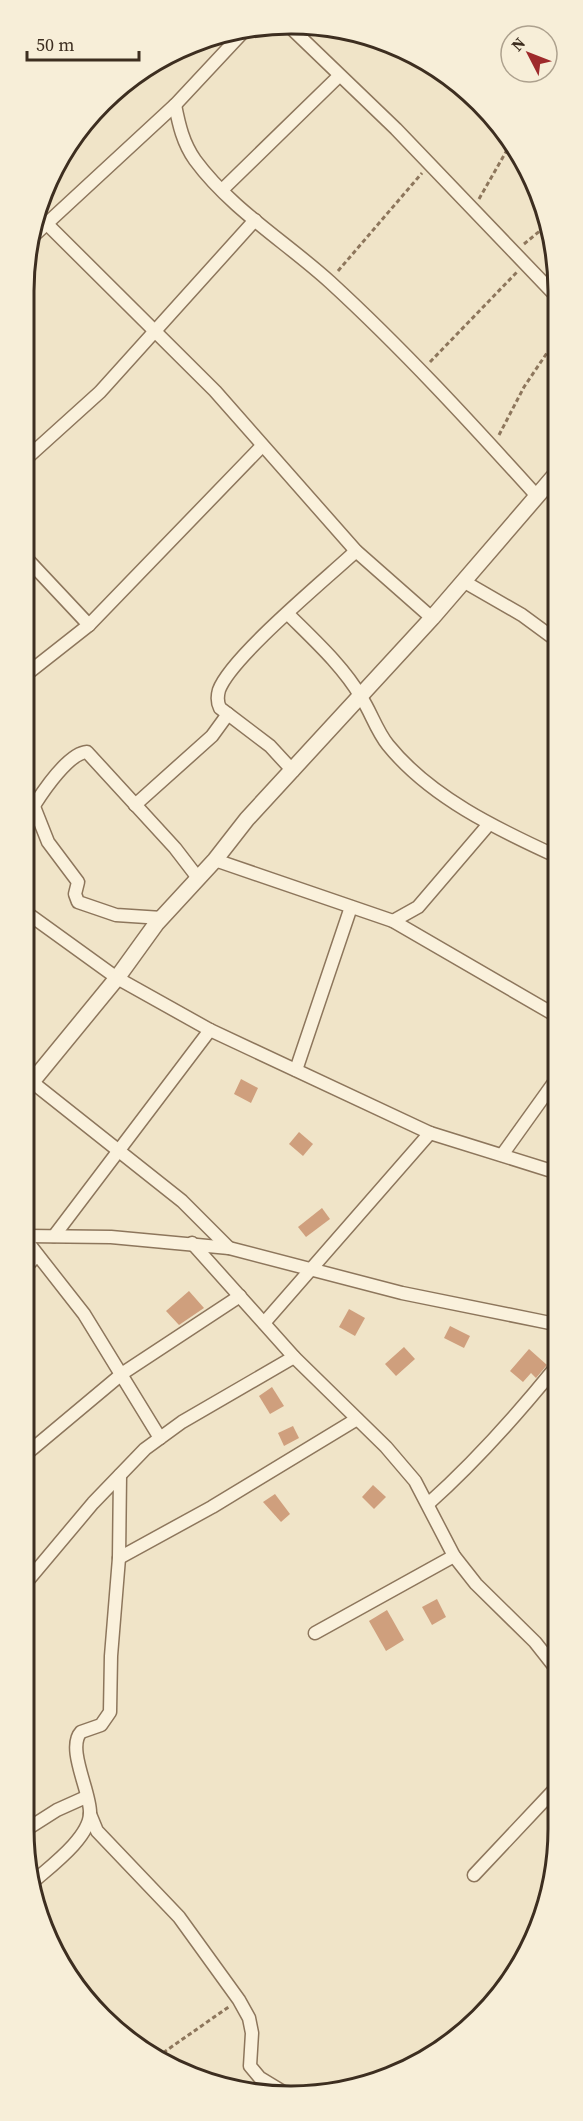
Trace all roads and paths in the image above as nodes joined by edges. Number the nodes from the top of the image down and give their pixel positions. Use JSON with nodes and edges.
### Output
{"nodes":[{"id":1,"x":297,"y":34,"type":"edge"},
{"id":2,"x":235,"y":40,"type":"edge"},
{"id":3,"x":339,"y":76,"type":"junction"},
{"id":4,"x":175,"y":105,"type":"junction"},
{"id":5,"x":506,"y":151,"type":"edge"},
{"id":6,"x":429,"y":164,"type":"junction"},
{"id":7,"x":222,"y":190,"type":"junction"},
{"id":8,"x":472,"y":211,"type":"junction"},
{"id":9,"x":255,"y":220,"type":"junction"},
{"id":10,"x":46,"y":223,"type":"junction"},
{"id":11,"x":43,"y":226,"type":"edge"},
{"id":12,"x":541,"y":230,"type":"edge"},
{"id":13,"x":514,"y":252,"type":"junction"},
{"id":14,"x":525,"y":264,"type":"junction"},
{"id":15,"x":329,"y":281,"type":"junction"},
{"id":16,"x":548,"y":288,"type":"edge"},
{"id":17,"x":156,"y":332,"type":"junction"},
{"id":18,"x":548,"y":351,"type":"edge"},
{"id":19,"x":420,"y":372,"type":"junction"},
{"id":20,"x":262,"y":446,"type":"junction"},
{"id":21,"x":493,"y":447,"type":"junction"},
{"id":22,"x":34,"y":452,"type":"edge"},
{"id":23,"x":548,"y":482,"type":"edge"},
{"id":24,"x":536,"y":495,"type":"junction"},
{"id":25,"x":356,"y":551,"type":"junction"},
{"id":26,"x":34,"y":566,"type":"edge"},
{"id":27,"x":464,"y":581,"type":"junction"},
{"id":28,"x":288,"y":614,"type":"junction"},
{"id":29,"x":432,"y":618,"type":"junction"},
{"id":30,"x":89,"y":625,"type":"junction"},
{"id":31,"x":548,"y":634,"type":"edge"},
{"id":32,"x":34,"y":668,"type":"edge"},
{"id":33,"x":361,"y":695,"type":"junction"},
{"id":34,"x":228,"y":714,"type":"junction"},
{"id":35,"x":293,"y":771,"type":"junction"},
{"id":36,"x":35,"y":804,"type":"joint"},
{"id":37,"x":135,"y":805,"type":"junction"},
{"id":38,"x":489,"y":824,"type":"junction"},
{"id":39,"x":548,"y":852,"type":"edge"},
{"id":40,"x":215,"y":860,"type":"junction"},
{"id":41,"x":198,"y":878,"type":"junction"},
{"id":42,"x":351,"y":907,"type":"junction"},
{"id":43,"x":34,"y":918,"type":"edge"},
{"id":44,"x":162,"y":918,"type":"junction"},
{"id":45,"x":393,"y":921,"type":"junction"},
{"id":46,"x":117,"y":978,"type":"junction"},
{"id":47,"x":548,"y":1011,"type":"edge"},
{"id":48,"x":210,"y":1030,"type":"junction"},
{"id":49,"x":296,"y":1070,"type":"junction"},
{"id":50,"x":34,"y":1079,"type":"edge"},
{"id":51,"x":34,"y":1089,"type":"edge"},
{"id":52,"x":548,"y":1091,"type":"edge"},
{"id":53,"x":430,"y":1133,"type":"junction"},
{"id":54,"x":120,"y":1151,"type":"junction"},
{"id":55,"x":502,"y":1155,"type":"junction"},
{"id":56,"x":548,"y":1170,"type":"edge"},
{"id":57,"x":54,"y":1236,"type":"junction"},
{"id":58,"x":34,"y":1237,"type":"edge"},
{"id":59,"x":192,"y":1243,"type":"junction"},
{"id":60,"x":228,"y":1248,"type":"junction"},
{"id":61,"x":34,"y":1250,"type":"edge"},
{"id":62,"x":37,"y":1255,"type":"junction"},
{"id":63,"x":34,"y":1258,"type":"edge"},
{"id":64,"x":314,"y":1270,"type":"junction"},
{"id":65,"x":240,"y":1296,"type":"junction"},
{"id":66,"x":264,"y":1323,"type":"junction"},
{"id":67,"x":548,"y":1323,"type":"edge"},
{"id":68,"x":294,"y":1357,"type":"junction"},
{"id":69,"x":123,"y":1373,"type":"junction"},
{"id":70,"x":548,"y":1376,"type":"edge"},
{"id":71,"x":357,"y":1419,"type":"junction"},
{"id":72,"x":160,"y":1438,"type":"junction"},
{"id":73,"x":34,"y":1445,"type":"edge"},
{"id":74,"x":120,"y":1475,"type":"junction"},
{"id":75,"x":428,"y":1504,"type":"junction"},
{"id":76,"x":454,"y":1556,"type":"junction"},
{"id":77,"x":119,"y":1558,"type":"junction"},
{"id":78,"x":34,"y":1574,"type":"edge"},
{"id":79,"x":315,"y":1633,"type":"dead end"},
{"id":80,"x":548,"y":1659,"type":"edge"},
{"id":81,"x":548,"y":1796,"type":"edge"},
{"id":82,"x":86,"y":1797,"type":"junction"},
{"id":83,"x":90,"y":1814,"type":"junction"},
{"id":84,"x":34,"y":1825,"type":"edge"},
{"id":85,"x":474,"y":1875,"type":"dead end"},
{"id":86,"x":39,"y":1877,"type":"edge"},
{"id":87,"x":239,"y":2000,"type":"junction"},
{"id":88,"x":164,"y":2052,"type":"edge"},
{"id":89,"x":273,"y":2086,"type":"edge"}],
"edges":[{"from":1,"to":3,"type":"street"},
{"from":2,"to":4,"type":"street"},
{"from":3,"to":6,"type":"street"},
{"from":3,"to":7,"type":"street"},
{"from":4,"to":7,"type":"street"},
{"from":4,"to":10,"type":"street"},
{"from":5,"to":8,"type":"path"},
{"from":6,"to":8,"type":"street"},
{"from":6,"to":15,"type":"path"},
{"from":7,"to":9,"type":"street"},
{"from":8,"to":13,"type":"street"},
{"from":9,"to":15,"type":"street"},
{"from":9,"to":17,"type":"street"},
{"from":10,"to":11,"type":"street"},
{"from":10,"to":17,"type":"street"},
{"from":12,"to":13,"type":"path"},
{"from":13,"to":14,"type":"street"},
{"from":14,"to":16,"type":"street"},
{"from":14,"to":19,"type":"path"},
{"from":15,"to":19,"type":"street"},
{"from":17,"to":20,"type":"street"},
{"from":17,"to":22,"type":"street"},
{"from":18,"to":21,"type":"path"},
{"from":19,"to":21,"type":"street"},
{"from":20,"to":25,"type":"street"},
{"from":20,"to":30,"type":"street"},
{"from":21,"to":24,"type":"street"},
{"from":23,"to":24,"type":"street"},
{"from":24,"to":27,"type":"street"},
{"from":25,"to":28,"type":"street"},
{"from":25,"to":29,"type":"street"},
{"from":26,"to":30,"type":"street"},
{"from":27,"to":29,"type":"street"},
{"from":27,"to":31,"type":"street"},
{"from":28,"to":33,"type":"street"},
{"from":28,"to":34,"type":"street"},
{"from":29,"to":33,"type":"street"},
{"from":30,"to":32,"type":"street"},
{"from":33,"to":35,"type":"street"},
{"from":33,"to":38,"type":"street"},
{"from":34,"to":35,"type":"street"},
{"from":34,"to":37,"type":"street"},
{"from":35,"to":40,"type":"street"},
{"from":36,"to":37,"type":"street"},
{"from":36,"to":44,"type":"street"},
{"from":37,"to":41,"type":"street"},
{"from":38,"to":39,"type":"street"},
{"from":38,"to":45,"type":"street"},
{"from":40,"to":41,"type":"street"},
{"from":40,"to":42,"type":"street"},
{"from":41,"to":44,"type":"street"},
{"from":42,"to":45,"type":"street"},
{"from":42,"to":49,"type":"street"},
{"from":43,"to":46,"type":"street"},
{"from":44,"to":46,"type":"street"},
{"from":45,"to":47,"type":"street"},
{"from":46,"to":48,"type":"street"},
{"from":46,"to":50,"type":"street"},
{"from":48,"to":49,"type":"street"},
{"from":48,"to":54,"type":"street"},
{"from":49,"to":53,"type":"street"},
{"from":51,"to":54,"type":"street"},
{"from":52,"to":55,"type":"street"},
{"from":53,"to":55,"type":"street"},
{"from":53,"to":64,"type":"street"},
{"from":54,"to":57,"type":"street"},
{"from":54,"to":60,"type":"street"},
{"from":55,"to":56,"type":"street"},
{"from":57,"to":58,"type":"street"},
{"from":57,"to":59,"type":"street"},
{"from":59,"to":60,"type":"street"},
{"from":59,"to":65,"type":"street"},
{"from":60,"to":64,"type":"street"},
{"from":61,"to":62,"type":"street"},
{"from":62,"to":63,"type":"street"},
{"from":62,"to":69,"type":"street"},
{"from":64,"to":66,"type":"street"},
{"from":64,"to":67,"type":"street"},
{"from":65,"to":66,"type":"street"},
{"from":65,"to":69,"type":"street"},
{"from":66,"to":68,"type":"street"},
{"from":68,"to":71,"type":"street"},
{"from":68,"to":72,"type":"street"},
{"from":69,"to":72,"type":"street"},
{"from":69,"to":73,"type":"street"},
{"from":70,"to":75,"type":"street"},
{"from":71,"to":75,"type":"street"},
{"from":71,"to":77,"type":"street"},
{"from":72,"to":74,"type":"street"},
{"from":74,"to":77,"type":"street"},
{"from":74,"to":78,"type":"street"},
{"from":75,"to":76,"type":"street"},
{"from":76,"to":79,"type":"street"},
{"from":76,"to":80,"type":"street"},
{"from":77,"to":82,"type":"street"},
{"from":81,"to":85,"type":"street"},
{"from":82,"to":83,"type":"street"},
{"from":82,"to":84,"type":"street"},
{"from":83,"to":86,"type":"street"},
{"from":83,"to":87,"type":"street"},
{"from":87,"to":88,"type":"path"},
{"from":87,"to":89,"type":"street"}]}
